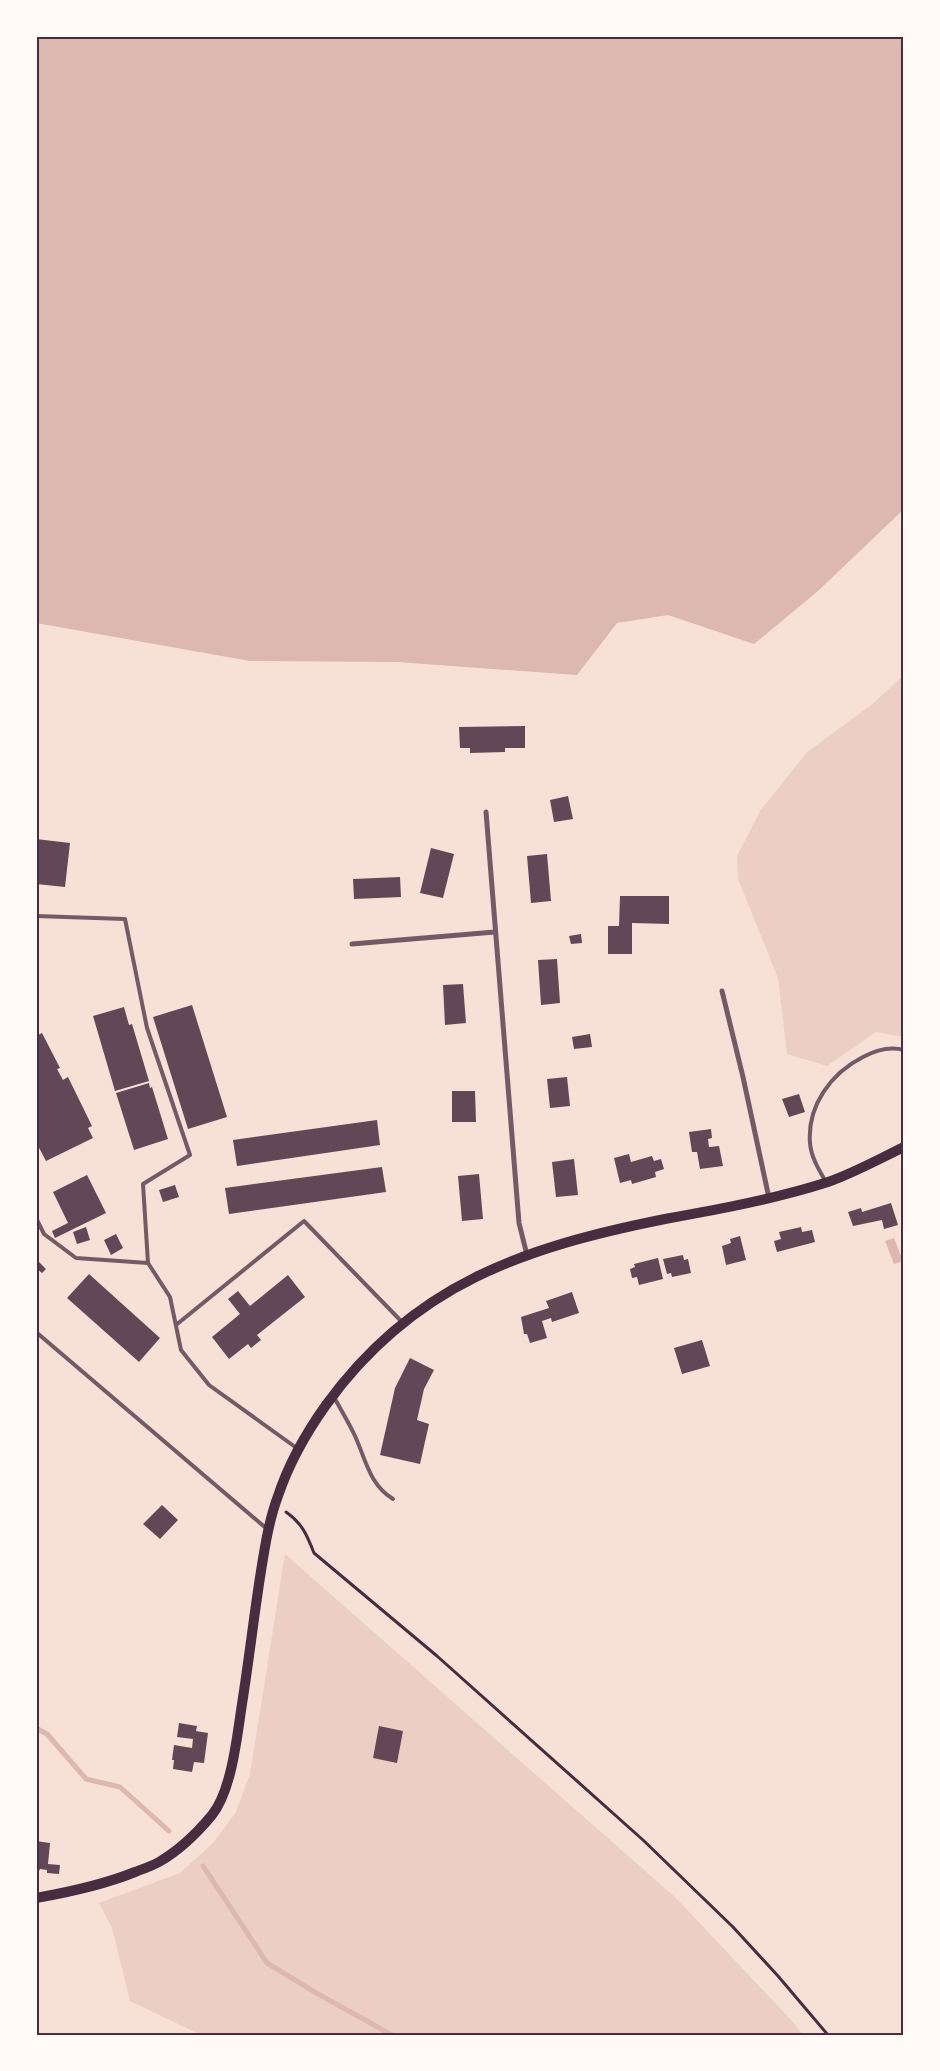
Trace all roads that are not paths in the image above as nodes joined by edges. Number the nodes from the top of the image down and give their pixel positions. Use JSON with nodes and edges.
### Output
{"nodes":[{"id":1,"x":486,"y":812,"type":"dead end"},
{"id":2,"x":36,"y":916,"type":"edge"},
{"id":3,"x":495,"y":932,"type":"junction"},
{"id":4,"x":352,"y":944,"type":"dead end"},
{"id":5,"x":722,"y":991,"type":"dead end"},
{"id":6,"x":904,"y":1050,"type":"edge"},
{"id":7,"x":904,"y":1147,"type":"edge"},
{"id":8,"x":826,"y":1182,"type":"junction"},
{"id":9,"x":769,"y":1198,"type":"junction"},
{"id":10,"x":36,"y":1218,"type":"edge"},
{"id":11,"x":527,"y":1255,"type":"junction"},
{"id":12,"x":148,"y":1263,"type":"junction"},
{"id":13,"x":402,"y":1322,"type":"junction"},
{"id":14,"x":176,"y":1325,"type":"junction"},
{"id":15,"x":36,"y":1332,"type":"edge"},
{"id":16,"x":333,"y":1395,"type":"junction"},
{"id":17,"x":298,"y":1449,"type":"junction"},
{"id":18,"x":393,"y":1499,"type":"dead end"},
{"id":19,"x":269,"y":1530,"type":"junction"},
{"id":20,"x":36,"y":1898,"type":"edge"}],
"edges":[{"from":1,"to":3,"type":"street"},
{"from":2,"to":12,"type":"lane"},
{"from":3,"to":4,"type":"street"},
{"from":3,"to":11,"type":"street"},
{"from":5,"to":9,"type":"street"},
{"from":6,"to":8,"type":"lane"},
{"from":7,"to":8,"type":"main road"},
{"from":8,"to":9,"type":"main road"},
{"from":9,"to":11,"type":"main road"},
{"from":10,"to":12,"type":"lane"},
{"from":11,"to":13,"type":"main road"},
{"from":12,"to":14,"type":"lane"},
{"from":13,"to":14,"type":"lane"},
{"from":13,"to":16,"type":"main road"},
{"from":14,"to":17,"type":"lane"},
{"from":15,"to":19,"type":"lane"},
{"from":16,"to":17,"type":"main road"},
{"from":16,"to":18,"type":"lane"},
{"from":17,"to":19,"type":"main road"},
{"from":19,"to":20,"type":"main road"}]}
